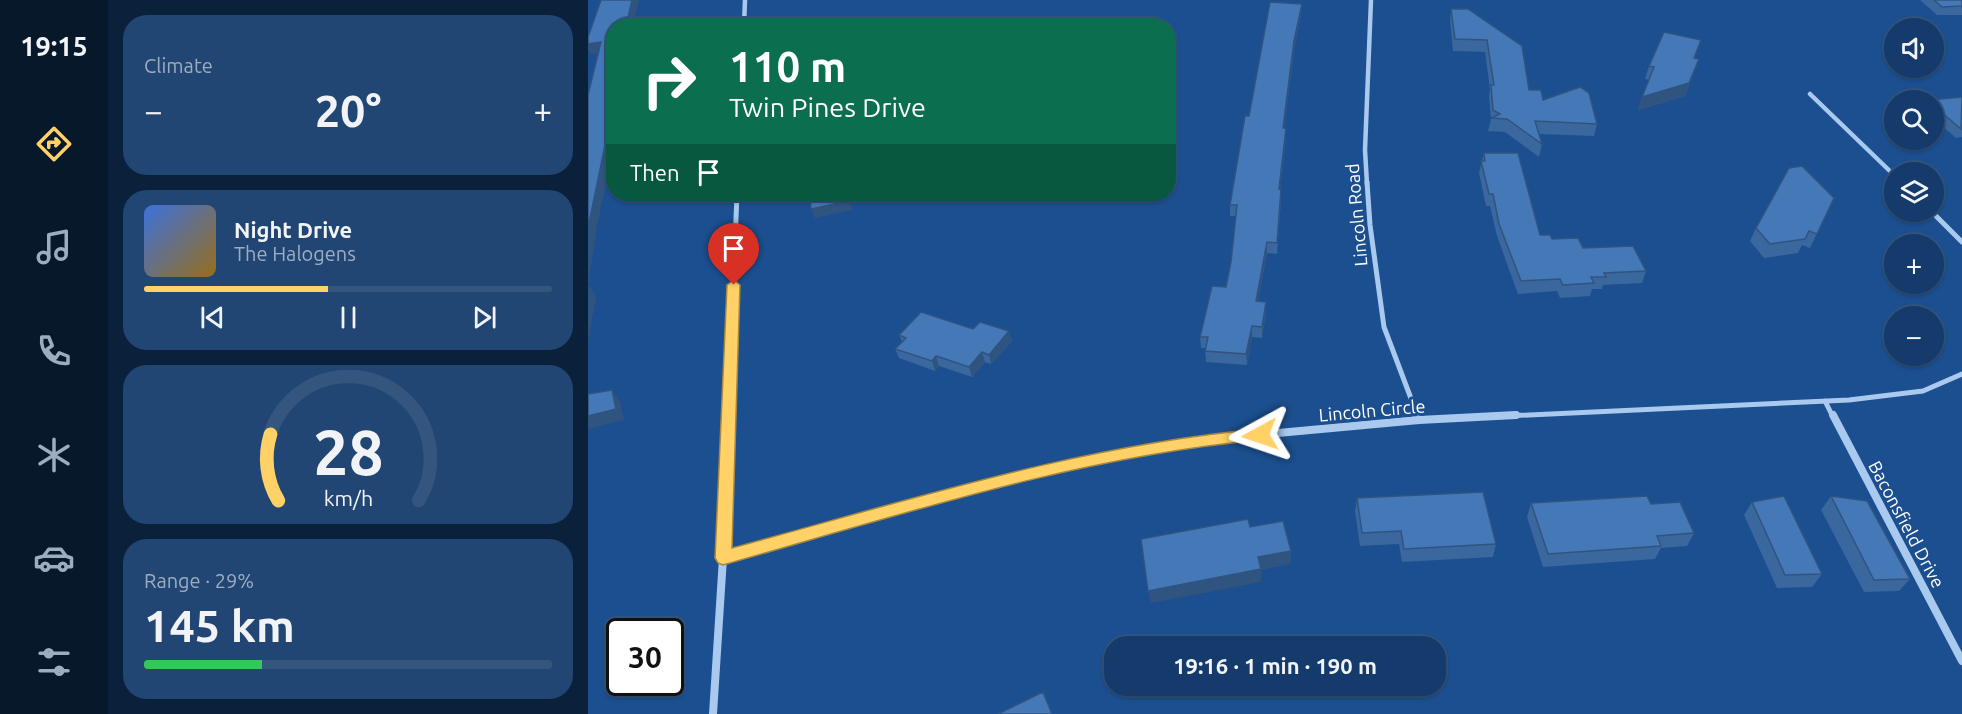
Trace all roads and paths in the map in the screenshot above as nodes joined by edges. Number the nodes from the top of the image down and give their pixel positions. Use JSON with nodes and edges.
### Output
{"nodes":[{"id":1,"x":745,"y":0,"type":"edge"},
{"id":2,"x":1371,"y":0,"type":"edge"},
{"id":3,"x":744,"y":18,"type":"edge"},
{"id":4,"x":1810,"y":94,"type":"dead end"},
{"id":5,"x":1884,"y":166,"type":"edge"},
{"id":6,"x":737,"y":201,"type":"edge"},
{"id":7,"x":1942,"y":222,"type":"edge"},
{"id":8,"x":1962,"y":242,"type":"edge"},
{"id":9,"x":1962,"y":374,"type":"edge"},
{"id":10,"x":1826,"y":400,"type":"junction"},
{"id":11,"x":1419,"y":420,"type":"junction"},
{"id":12,"x":723,"y":558,"type":"junction"},
{"id":13,"x":1962,"y":661,"type":"edge"},
{"id":14,"x":713,"y":714,"type":"edge"}],
"edges":[{"from":1,"to":3,"type":"street"},
{"from":2,"to":11,"type":"street","name":"Lincoln Road"},
{"from":4,"to":5,"type":"street"},
{"from":6,"to":12,"type":"street"},
{"from":7,"to":8,"type":"street"},
{"from":9,"to":10,"type":"street","name":"Lincoln Circle"},
{"from":10,"to":11,"type":"street","name":"Lincoln Circle"},
{"from":10,"to":13,"type":"street","name":"Baconsfield Drive"},
{"from":11,"to":12,"type":"street","name":"Lincoln Circle"},
{"from":12,"to":14,"type":"street"}]}
